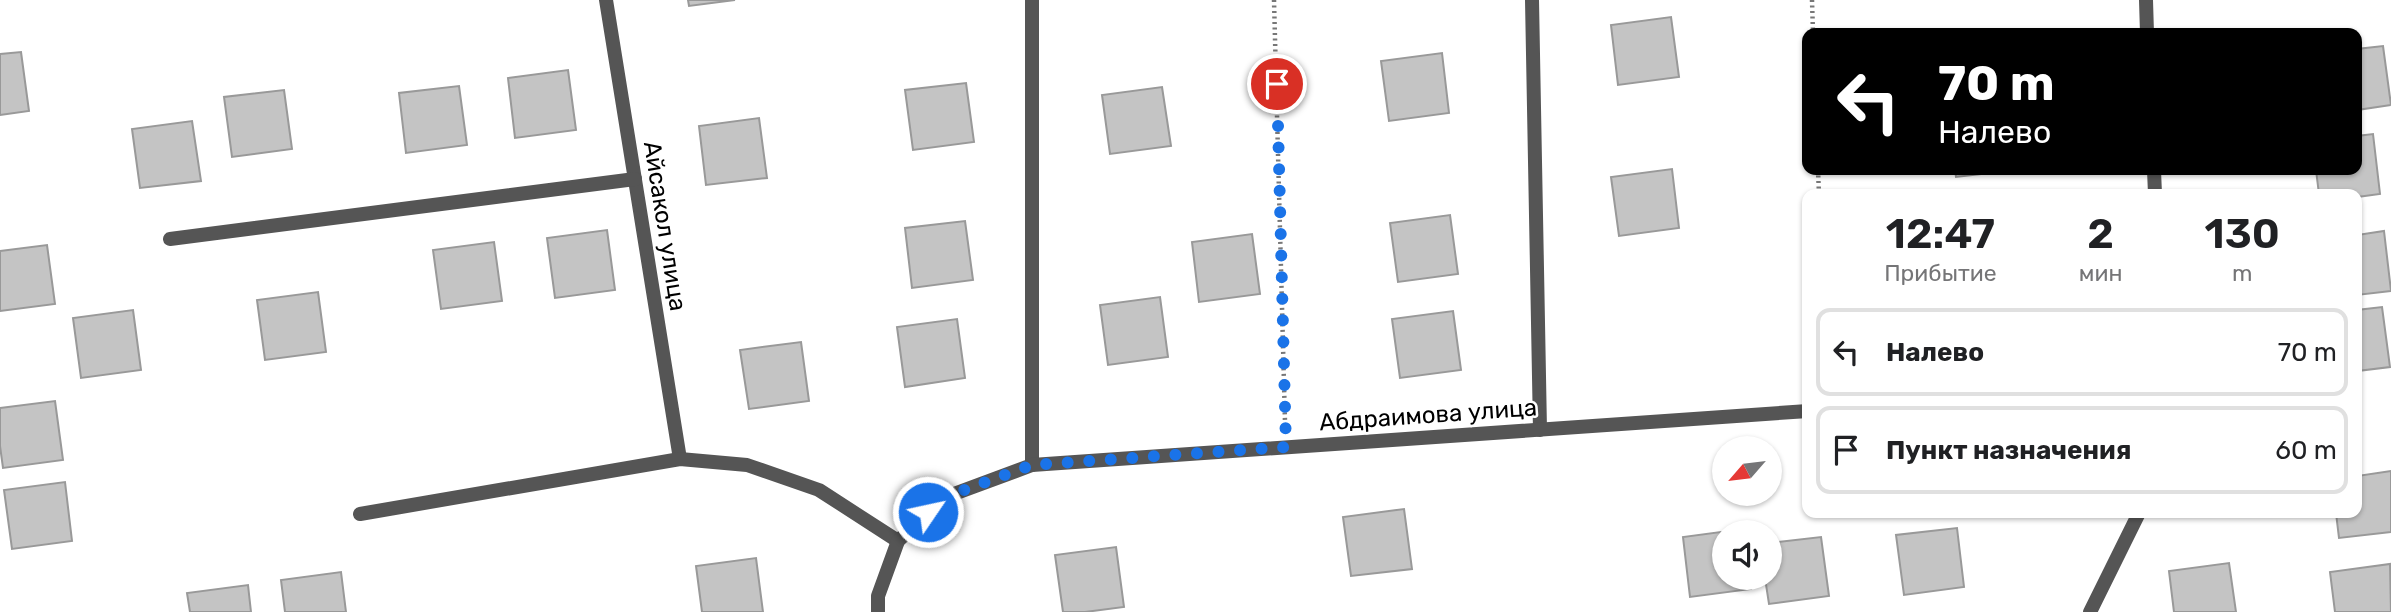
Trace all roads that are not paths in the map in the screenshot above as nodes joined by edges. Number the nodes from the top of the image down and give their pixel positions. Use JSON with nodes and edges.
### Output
{"nodes":[{"id":1,"x":606,"y":0,"type":"edge"},
{"id":2,"x":1032,"y":0,"type":"edge"},
{"id":3,"x":1531,"y":0,"type":"edge"},
{"id":4,"x":2146,"y":0,"type":"edge"},
{"id":5,"x":2147,"y":28,"type":"edge"},
{"id":6,"x":635,"y":179,"type":"junction"},
{"id":7,"x":170,"y":239,"type":"dead end"},
{"id":8,"x":1802,"y":411,"type":"edge"},
{"id":9,"x":1540,"y":430,"type":"junction"},
{"id":10,"x":680,"y":459,"type":"junction"},
{"id":11,"x":1032,"y":465,"type":"junction"},
{"id":12,"x":360,"y":514,"type":"dead end"},
{"id":13,"x":2137,"y":518,"type":"edge"},
{"id":14,"x":898,"y":541,"type":"junction"},
{"id":15,"x":878,"y":612,"type":"edge"},
{"id":16,"x":2090,"y":612,"type":"edge"}],
"edges":[{"from":1,"to":6,"type":"street","name":"Айсакол улица"},
{"from":2,"to":11,"type":"street"},
{"from":3,"to":9,"type":"street"},
{"from":4,"to":5,"type":"street"},
{"from":6,"to":7,"type":"street"},
{"from":6,"to":10,"type":"street","name":"Айсакол улица"},
{"from":8,"to":9,"type":"street","name":"Абдраимова улица"},
{"from":9,"to":11,"type":"street","name":"Абдраимова улица"},
{"from":10,"to":12,"type":"street"},
{"from":10,"to":14,"type":"street"},
{"from":11,"to":14,"type":"street","name":"Абдраимова улица"},
{"from":13,"to":16,"type":"street"},
{"from":14,"to":15,"type":"street","name":"Абдраимова улица"}]}
